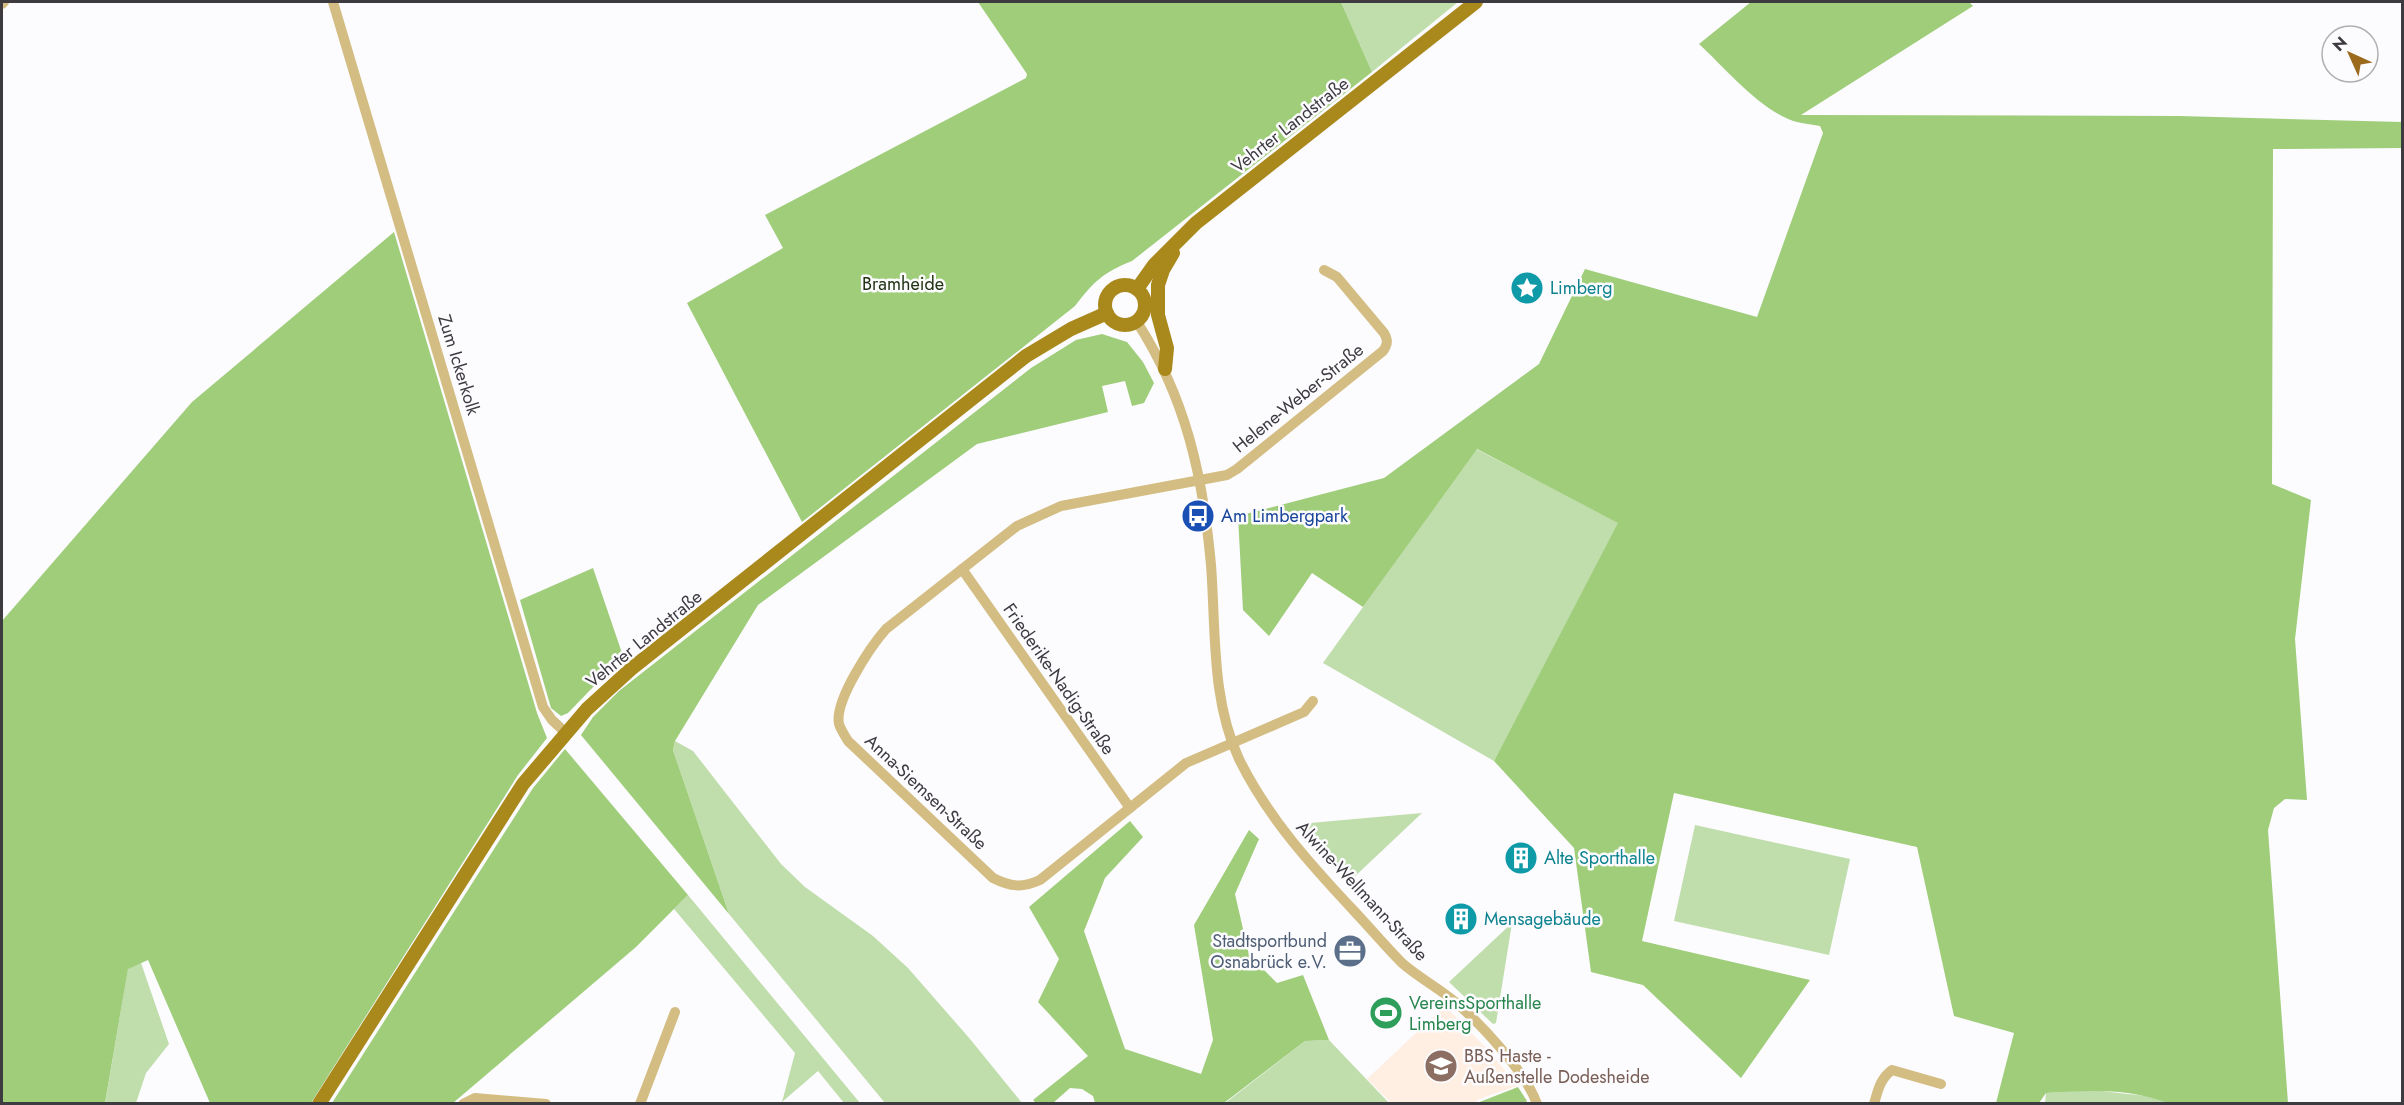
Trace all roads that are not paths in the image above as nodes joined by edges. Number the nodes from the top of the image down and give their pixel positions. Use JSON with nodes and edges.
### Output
{"nodes":[{"id":1,"x":333,"y":2,"type":"edge"},
{"id":2,"x":1476,"y":2,"type":"edge"},
{"id":3,"x":1175,"y":243,"type":"junction"},
{"id":4,"x":1324,"y":270,"type":"dead end"},
{"id":5,"x":1137,"y":289,"type":"junction"},
{"id":6,"x":1107,"y":313,"type":"junction"},
{"id":7,"x":1137,"y":322,"type":"junction"},
{"id":8,"x":1165,"y":369,"type":"junction"},
{"id":9,"x":1200,"y":481,"type":"junction"},
{"id":10,"x":962,"y":569,"type":"junction"},
{"id":11,"x":1313,"y":701,"type":"dead end"},
{"id":12,"x":565,"y":732,"type":"junction"},
{"id":13,"x":1232,"y":743,"type":"junction"},
{"id":14,"x":1130,"y":808,"type":"junction"},
{"id":15,"x":675,"y":1012,"type":"dead end"},
{"id":16,"x":1941,"y":1084,"type":"dead end"},
{"id":17,"x":319,"y":1104,"type":"edge"},
{"id":18,"x":463,"y":1104,"type":"edge"},
{"id":19,"x":546,"y":1104,"type":"edge"},
{"id":20,"x":640,"y":1104,"type":"edge"},
{"id":21,"x":1538,"y":1104,"type":"edge"},
{"id":22,"x":1874,"y":1104,"type":"edge"}],
"edges":[{"from":1,"to":12,"type":"street","name":"Zum Ickerkolk"},
{"from":2,"to":3,"type":"main road","name":"Vehrter Landstraße"},
{"from":3,"to":5,"type":"main road","name":"Vehrter Landstraße"},
{"from":3,"to":8,"type":"main road"},
{"from":4,"to":9,"type":"street","name":"Helene-Weber-Straße"},
{"from":5,"to":6,"type":"main road"},
{"from":5,"to":7,"type":"main road"},
{"from":6,"to":7,"type":"main road"},
{"from":6,"to":12,"type":"main road","name":"Vehrter Landstraße"},
{"from":7,"to":8,"type":"street","name":"Alwine-Wellmann-Straße"},
{"from":8,"to":9,"type":"street","name":"Alwine-Wellmann-Straße"},
{"from":9,"to":10,"type":"street","name":"Anna-Siemsen-Straße"},
{"from":9,"to":13,"type":"street","name":"Alwine-Wellmann-Straße"},
{"from":10,"to":14,"type":"street","name":"Friederike-Nadig-Straße"},
{"from":10,"to":14,"type":"street","name":"Anna-Siemsen-Straße"},
{"from":11,"to":13,"type":"street","name":"Anna-Siemsen-Straße"},
{"from":12,"to":17,"type":"main road","name":"Vehrter Landstraße"},
{"from":13,"to":14,"type":"street","name":"Anna-Siemsen-Straße"},
{"from":13,"to":21,"type":"street","name":"Alwine-Wellmann-Straße"},
{"from":15,"to":20,"type":"street"},
{"from":16,"to":22,"type":"street"},
{"from":18,"to":19,"type":"street"}]}
